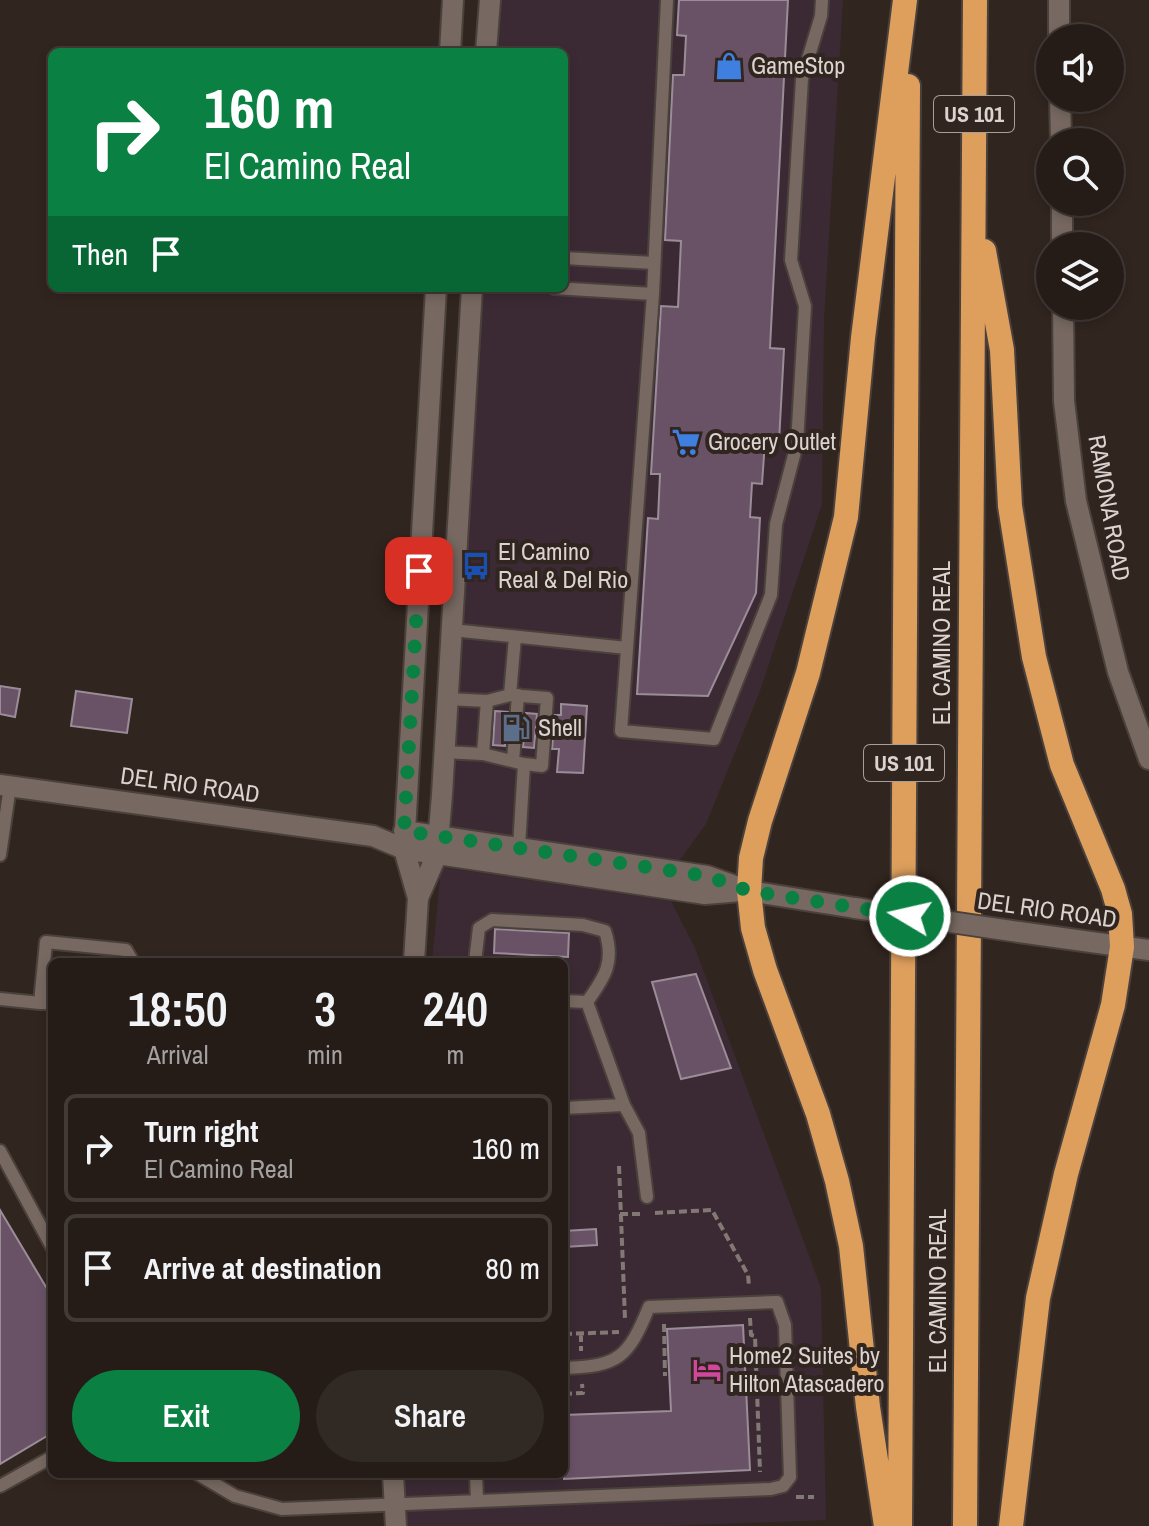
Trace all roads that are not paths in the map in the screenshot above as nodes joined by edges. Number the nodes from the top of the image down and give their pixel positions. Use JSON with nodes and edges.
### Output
{"nodes":[{"id":1,"x":453,"y":0,"type":"edge"},
{"id":2,"x":490,"y":0,"type":"edge"},
{"id":3,"x":667,"y":0,"type":"edge"},
{"id":4,"x":822,"y":0,"type":"edge"},
{"id":5,"x":906,"y":0,"type":"edge"},
{"id":6,"x":975,"y":0,"type":"edge"},
{"id":7,"x":1059,"y":0,"type":"edge"},
{"id":8,"x":1059,"y":24,"type":"edge"},
{"id":9,"x":450,"y":48,"type":"edge"},
{"id":10,"x":486,"y":48,"type":"edge"},
{"id":11,"x":974,"y":193,"type":"junction"},
{"id":12,"x":568,"y":258,"type":"edge"},
{"id":13,"x":654,"y":263,"type":"junction"},
{"id":14,"x":568,"y":289,"type":"edge"},
{"id":15,"x":436,"y":292,"type":"edge"},
{"id":16,"x":472,"y":292,"type":"edge"},
{"id":17,"x":653,"y":294,"type":"junction"},
{"id":18,"x":1063,"y":320,"type":"edge"},
{"id":19,"x":452,"y":630,"type":"junction"},
{"id":20,"x":515,"y":637,"type":"junction"},
{"id":21,"x":627,"y":648,"type":"junction"},
{"id":22,"x":514,"y":695,"type":"junction"},
{"id":23,"x":448,"y":699,"type":"junction"},
{"id":24,"x":487,"y":701,"type":"junction"},
{"id":25,"x":444,"y":752,"type":"junction"},
{"id":26,"x":483,"y":754,"type":"junction"},
{"id":27,"x":1149,"y":759,"type":"edge"},
{"id":28,"x":518,"y":763,"type":"junction"},
{"id":29,"x":5,"y":786,"type":"edge"},
{"id":30,"x":404,"y":840,"type":"junction"},
{"id":31,"x":437,"y":845,"type":"junction"},
{"id":32,"x":519,"y":847,"type":"junction"},
{"id":33,"x":0,"y":855,"type":"edge"},
{"id":34,"x":749,"y":891,"type":"junction"},
{"id":35,"x":418,"y":898,"type":"junction"},
{"id":36,"x":1122,"y":947,"type":"junction"},
{"id":37,"x":1149,"y":950,"type":"edge"},
{"id":38,"x":131,"y":958,"type":"edge"},
{"id":39,"x":414,"y":958,"type":"edge"},
{"id":40,"x":475,"y":958,"type":"edge"},
{"id":41,"x":0,"y":999,"type":"edge"},
{"id":42,"x":568,"y":1001,"type":"edge"},
{"id":43,"x":587,"y":1002,"type":"junction"},
{"id":44,"x":46,"y":1003,"type":"edge"},
{"id":45,"x":624,"y":1105,"type":"junction"},
{"id":46,"x":568,"y":1108,"type":"edge"},
{"id":47,"x":0,"y":1151,"type":"edge"},
{"id":48,"x":647,"y":1197,"type":"dead end"},
{"id":49,"x":48,"y":1240,"type":"edge"},
{"id":50,"x":568,"y":1368,"type":"edge"},
{"id":51,"x":48,"y":1459,"type":"edge"},
{"id":52,"x":205,"y":1478,"type":"edge"},
{"id":53,"x":393,"y":1478,"type":"edge"},
{"id":54,"x":476,"y":1478,"type":"edge"},
{"id":55,"x":0,"y":1486,"type":"edge"},
{"id":56,"x":477,"y":1501,"type":"junction"},
{"id":57,"x":394,"y":1505,"type":"junction"},
{"id":58,"x":396,"y":1526,"type":"edge"},
{"id":59,"x":886,"y":1526,"type":"edge"},
{"id":60,"x":900,"y":1526,"type":"edge"},
{"id":61,"x":965,"y":1526,"type":"edge"},
{"id":62,"x":1011,"y":1526,"type":"edge"}],
"edges":[{"from":1,"to":9,"type":"street"},
{"from":2,"to":10,"type":"street"},
{"from":3,"to":13,"type":"lane"},
{"from":4,"to":21,"type":"lane"},
{"from":5,"to":34,"type":"highway"},
{"from":5,"to":60,"type":"highway","name":"EL CAMINO REAL","number":"US 101"},
{"from":6,"to":11,"type":"highway","name":"EL CAMINO REAL","number":"US 101"},
{"from":7,"to":8,"type":"street"},
{"from":11,"to":36,"type":"highway"},
{"from":11,"to":61,"type":"highway","name":"EL CAMINO REAL","number":"US 101"},
{"from":12,"to":13,"type":"lane"},
{"from":13,"to":17,"type":"lane"},
{"from":14,"to":17,"type":"lane"},
{"from":15,"to":30,"type":"street"},
{"from":16,"to":19,"type":"street"},
{"from":17,"to":21,"type":"lane"},
{"from":18,"to":27,"type":"street","name":"RAMONA ROAD"},
{"from":19,"to":20,"type":"lane"},
{"from":19,"to":23,"type":"street"},
{"from":20,"to":21,"type":"lane"},
{"from":20,"to":22,"type":"lane"},
{"from":22,"to":24,"type":"lane"},
{"from":22,"to":28,"type":"lane"},
{"from":22,"to":28,"type":"lane"},
{"from":23,"to":24,"type":"lane"},
{"from":23,"to":25,"type":"street"},
{"from":24,"to":26,"type":"lane"},
{"from":25,"to":26,"type":"lane"},
{"from":25,"to":31,"type":"street"},
{"from":26,"to":28,"type":"lane"},
{"from":28,"to":32,"type":"lane"},
{"from":29,"to":30,"type":"street","name":"DEL RIO ROAD"},
{"from":29,"to":33,"type":"lane"},
{"from":30,"to":31,"type":"street","name":"DEL RIO ROAD"},
{"from":30,"to":35,"type":"street"},
{"from":31,"to":32,"type":"street","name":"DEL RIO ROAD"},
{"from":31,"to":34,"type":"street","name":"DEL RIO ROAD"},
{"from":31,"to":35,"type":"street"},
{"from":32,"to":34,"type":"street","name":"DEL RIO ROAD"},
{"from":34,"to":36,"type":"street","name":"DEL RIO ROAD","bridge":true},
{"from":34,"to":59,"type":"highway"},
{"from":35,"to":39,"type":"street"},
{"from":36,"to":37,"type":"street","name":"DEL RIO ROAD"},
{"from":36,"to":62,"type":"highway"},
{"from":38,"to":44,"type":"lane"},
{"from":40,"to":43,"type":"lane"},
{"from":41,"to":44,"type":"lane"},
{"from":42,"to":43,"type":"lane"},
{"from":43,"to":45,"type":"lane"},
{"from":45,"to":46,"type":"lane"},
{"from":45,"to":48,"type":"lane"},
{"from":47,"to":49,"type":"lane"},
{"from":50,"to":56,"type":"lane"},
{"from":51,"to":55,"type":"lane"},
{"from":52,"to":57,"type":"lane"},
{"from":53,"to":57,"type":"street"},
{"from":54,"to":56,"type":"lane"},
{"from":56,"to":57,"type":"lane"},
{"from":57,"to":58,"type":"street"}]}
